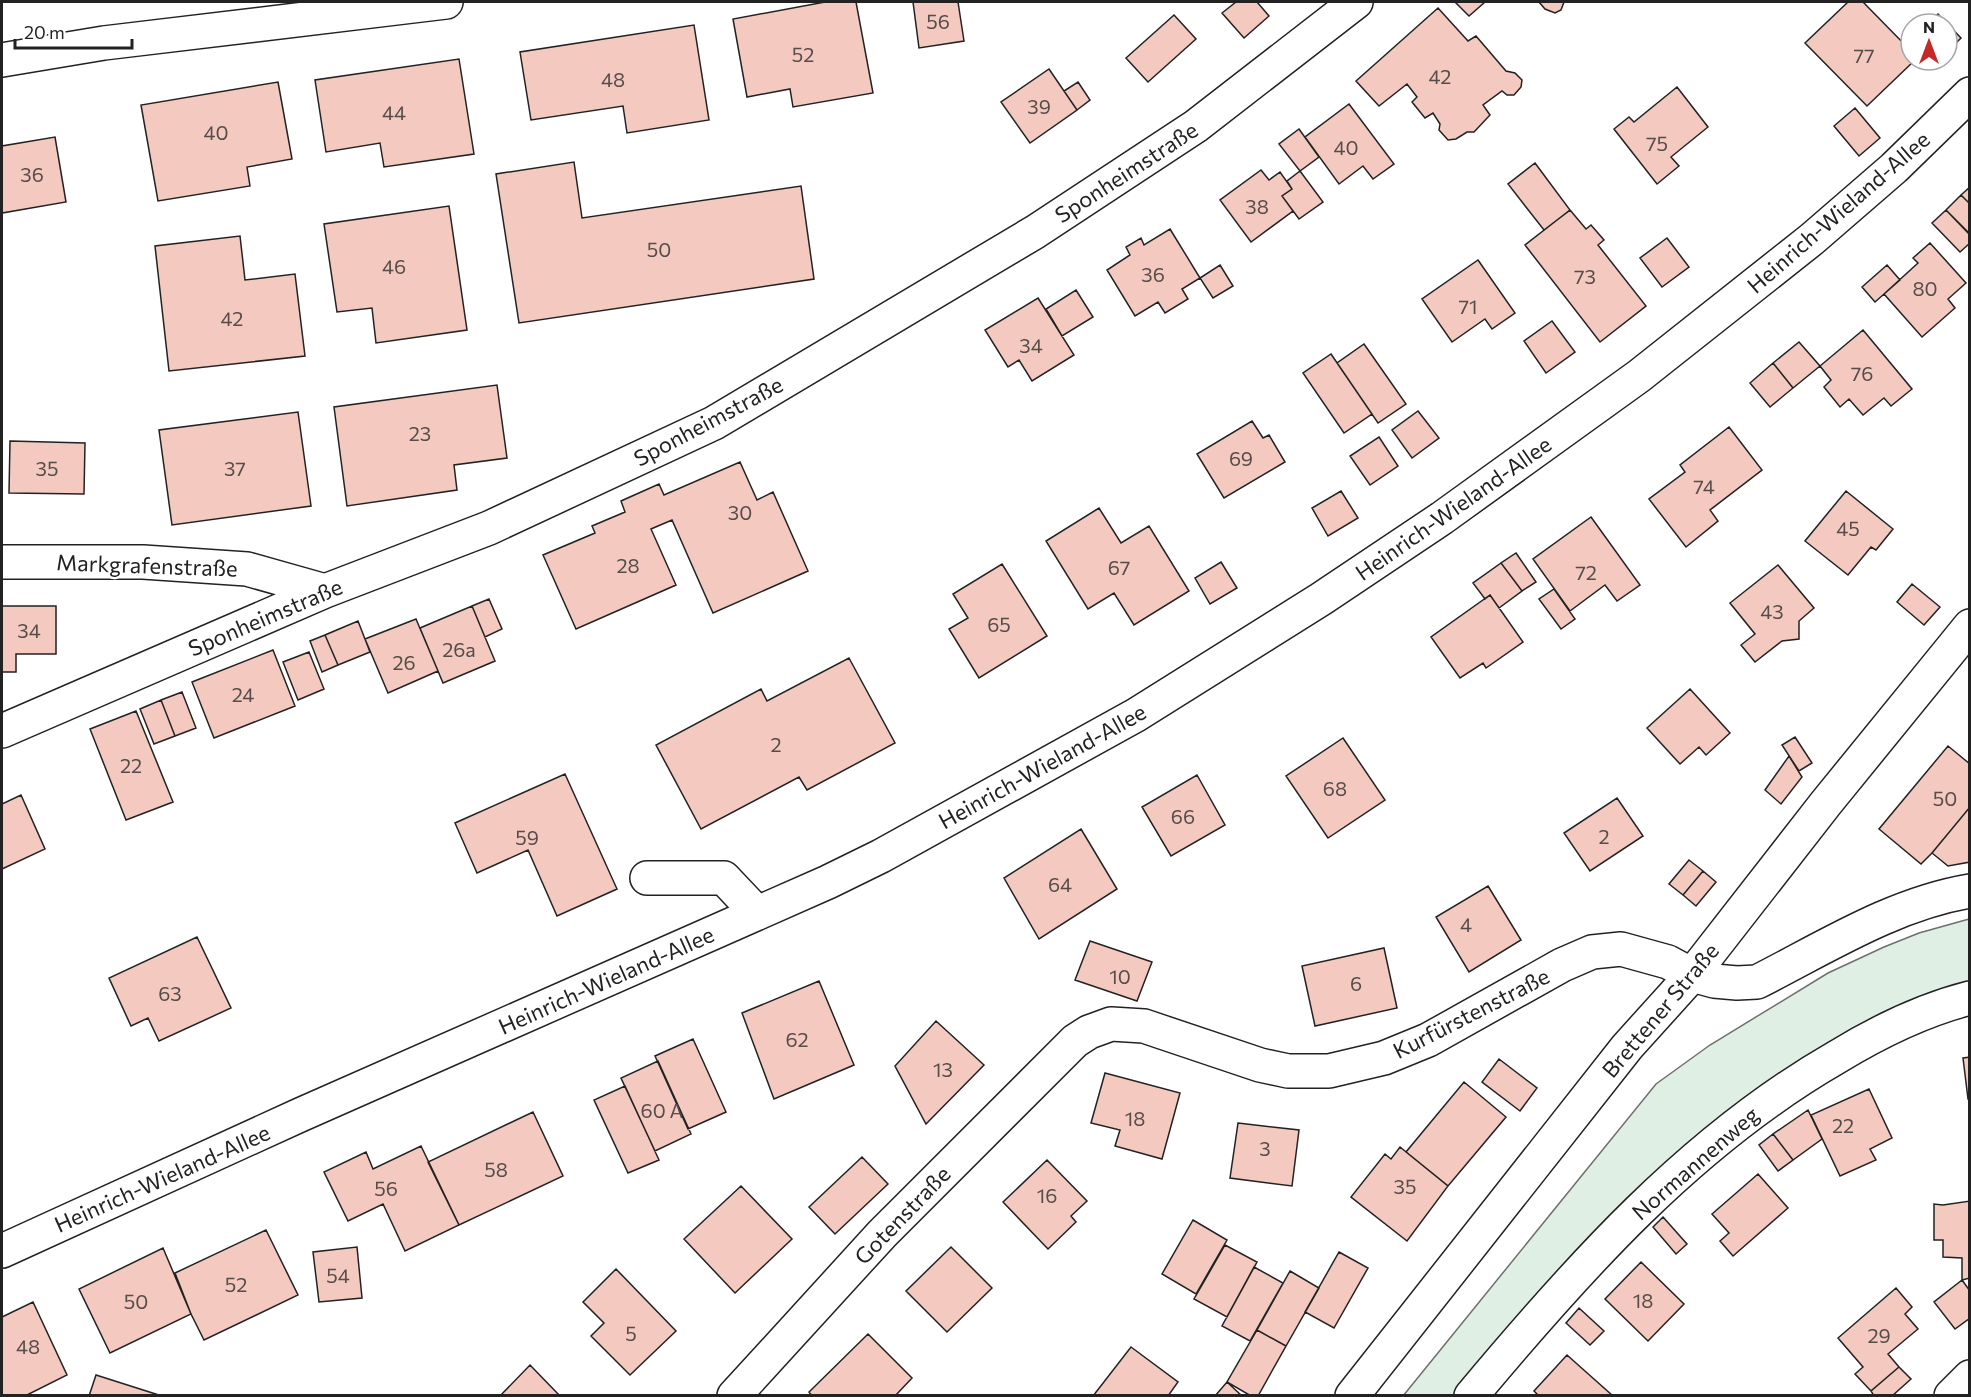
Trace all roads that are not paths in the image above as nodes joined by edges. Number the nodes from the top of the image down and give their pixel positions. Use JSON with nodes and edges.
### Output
{"nodes":[{"id":1,"x":435,"y":2,"type":"edge"},
{"id":2,"x":1356,"y":2,"type":"edge"},
{"id":3,"x":321,"y":9,"type":"edge"},
{"id":4,"x":2,"y":60,"type":"edge"},
{"id":5,"x":1970,"y":94,"type":"edge"},
{"id":6,"x":2,"y":562,"type":"edge"},
{"id":7,"x":325,"y":591,"type":"junction"},
{"id":8,"x":1970,"y":626,"type":"edge"},
{"id":9,"x":2,"y":730,"type":"edge"},
{"id":10,"x":647,"y":878,"type":"dead end"},
{"id":11,"x":1970,"y":891,"type":"edge"},
{"id":12,"x":757,"y":914,"type":"junction"},
{"id":13,"x":1692,"y":975,"type":"junction"},
{"id":14,"x":1970,"y":998,"type":"edge"},
{"id":15,"x":1076,"y":1041,"type":"joint"},
{"id":16,"x":2,"y":1251,"type":"edge"},
{"id":17,"x":1970,"y":1377,"type":"edge"},
{"id":18,"x":734,"y":1395,"type":"edge"},
{"id":19,"x":1352,"y":1395,"type":"edge"},
{"id":20,"x":1471,"y":1395,"type":"edge"},
{"id":21,"x":1951,"y":1395,"type":"edge"}],
"edges":[{"from":1,"to":3,"type":"street"},
{"from":2,"to":7,"type":"street","name":"Sponheimstraße"},
{"from":3,"to":4,"type":"street"},
{"from":5,"to":12,"type":"street","name":"Heinrich-Wieland-Allee"},
{"from":6,"to":7,"type":"street","name":"Markgrafenstraße"},
{"from":7,"to":9,"type":"street","name":"Sponheimstraße"},
{"from":8,"to":13,"type":"street","name":"Brettener Straße"},
{"from":10,"to":12,"type":"street"},
{"from":11,"to":13,"type":"street","name":"Kurfürstenstraße"},
{"from":12,"to":16,"type":"street","name":"Heinrich-Wieland-Allee"},
{"from":13,"to":15,"type":"street","name":"Kurfürstenstraße"},
{"from":13,"to":19,"type":"street","name":"Brettener Straße"},
{"from":14,"to":20,"type":"street","name":"Normannenweg"},
{"from":15,"to":18,"type":"street","name":"Gotenstraße"},
{"from":17,"to":21,"type":"street"}]}
